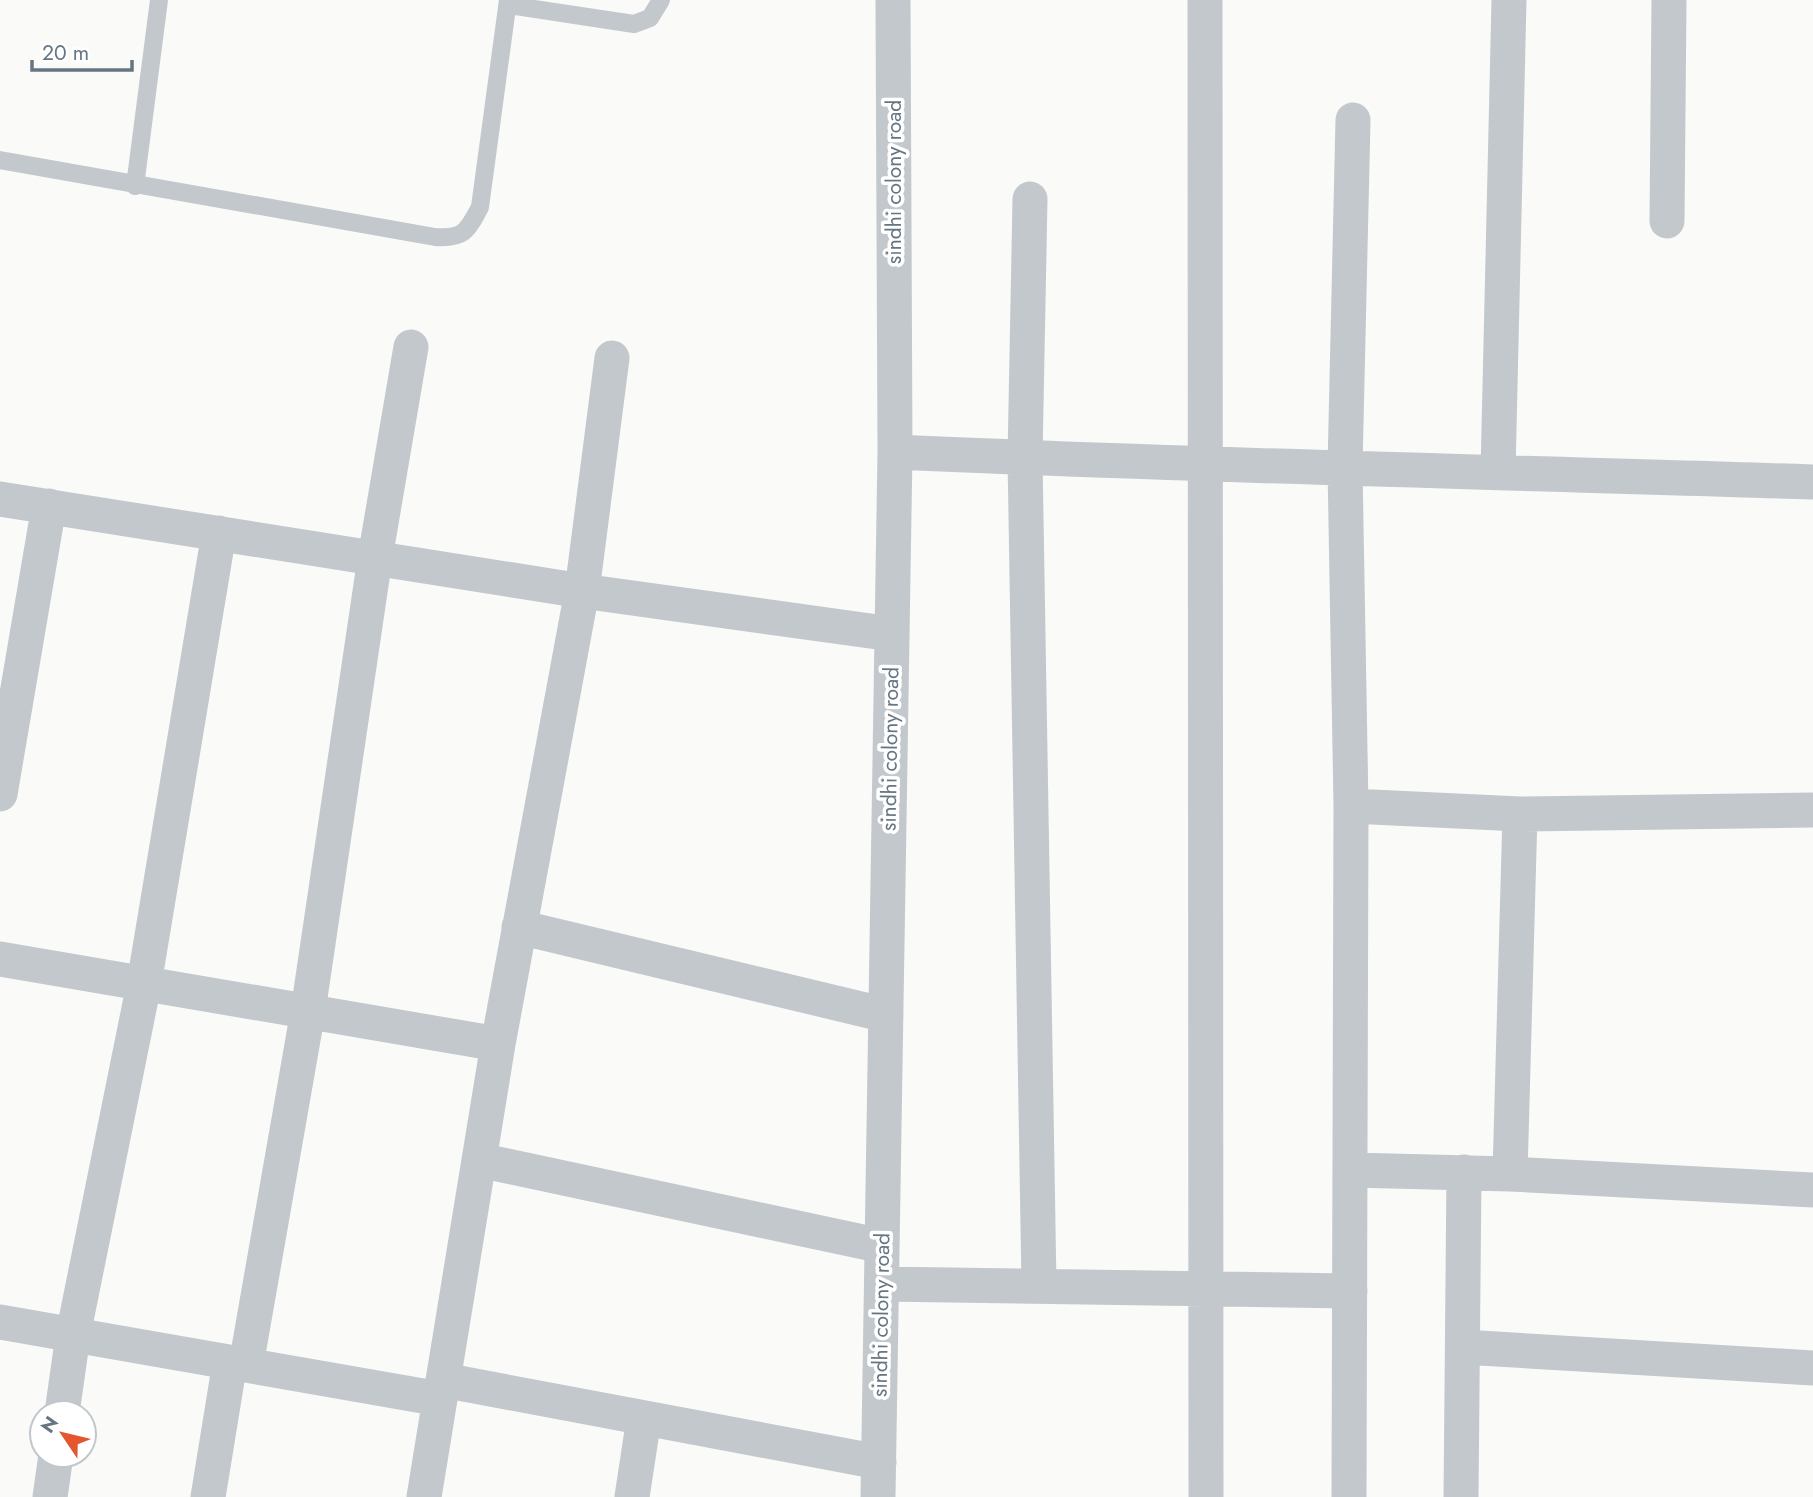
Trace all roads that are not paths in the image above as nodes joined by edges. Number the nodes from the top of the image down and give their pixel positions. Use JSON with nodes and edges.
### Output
{"nodes":[{"id":1,"x":159,"y":0,"type":"edge"},
{"id":2,"x":662,"y":0,"type":"edge"},
{"id":3,"x":893,"y":0,"type":"edge"},
{"id":4,"x":1205,"y":0,"type":"edge"},
{"id":5,"x":1509,"y":0,"type":"edge"},
{"id":6,"x":1669,"y":0,"type":"edge"},
{"id":7,"x":508,"y":2,"type":"edge"},
{"id":8,"x":1353,"y":120,"type":"dead end"},
{"id":9,"x":0,"y":160,"type":"edge"},
{"id":10,"x":135,"y":186,"type":"junction"},
{"id":11,"x":1030,"y":199,"type":"dead end"},
{"id":12,"x":1667,"y":221,"type":"dead end"},
{"id":13,"x":411,"y":347,"type":"dead end"},
{"id":14,"x":612,"y":358,"type":"dead end"},
{"id":15,"x":895,"y":452,"type":"junction"},
{"id":16,"x":1025,"y":458,"type":"junction"},
{"id":17,"x":1206,"y":467,"type":"junction"},
{"id":18,"x":1345,"y":467,"type":"junction"},
{"id":19,"x":1498,"y":472,"type":"junction"},
{"id":20,"x":1813,"y":482,"type":"edge"},
{"id":21,"x":0,"y":499,"type":"edge"},
{"id":22,"x":49,"y":506,"type":"junction"},
{"id":23,"x":219,"y":533,"type":"junction"},
{"id":24,"x":375,"y":558,"type":"junction"},
{"id":25,"x":582,"y":591,"type":"junction"},
{"id":26,"x":892,"y":634,"type":"junction"},
{"id":27,"x":0,"y":794,"type":"edge"},
{"id":28,"x":1351,"y":806,"type":"junction"},
{"id":29,"x":1813,"y":810,"type":"edge"},
{"id":30,"x":1520,"y":814,"type":"junction"},
{"id":31,"x":519,"y":927,"type":"junction"},
{"id":32,"x":0,"y":959,"type":"edge"},
{"id":33,"x":144,"y":984,"type":"junction"},
{"id":34,"x":308,"y":1011,"type":"junction"},
{"id":35,"x":886,"y":1015,"type":"junction"},
{"id":36,"x":498,"y":1044,"type":"junction"},
{"id":37,"x":479,"y":1160,"type":"junction"},
{"id":38,"x":1352,"y":1170,"type":"junction"},
{"id":39,"x":1464,"y":1172,"type":"junction"},
{"id":40,"x":1510,"y":1174,"type":"junction"},
{"id":41,"x":1813,"y":1189,"type":"edge"},
{"id":42,"x":882,"y":1245,"type":"junction"},
{"id":43,"x":882,"y":1283,"type":"junction"},
{"id":44,"x":1039,"y":1285,"type":"junction"},
{"id":45,"x":1206,"y":1286,"type":"junction"},
{"id":46,"x":1350,"y":1290,"type":"junction"},
{"id":47,"x":0,"y":1322,"type":"edge"},
{"id":48,"x":73,"y":1335,"type":"junction"},
{"id":49,"x":1463,"y":1347,"type":"junction"},
{"id":50,"x":238,"y":1364,"type":"junction"},
{"id":51,"x":1813,"y":1368,"type":"edge"},
{"id":52,"x":442,"y":1390,"type":"junction"},
{"id":53,"x":64,"y":1399,"type":"edge"},
{"id":54,"x":644,"y":1418,"type":"junction"},
{"id":55,"x":878,"y":1462,"type":"junction"},
{"id":56,"x":54,"y":1469,"type":"edge"},
{"id":57,"x":50,"y":1497,"type":"edge"},
{"id":58,"x":208,"y":1497,"type":"edge"},
{"id":59,"x":424,"y":1497,"type":"edge"},
{"id":60,"x":632,"y":1497,"type":"edge"},
{"id":61,"x":878,"y":1497,"type":"edge"},
{"id":62,"x":1206,"y":1497,"type":"edge"},
{"id":63,"x":1349,"y":1497,"type":"edge"},
{"id":64,"x":1461,"y":1497,"type":"edge"}],
"edges":[{"from":1,"to":10,"type":"lane"},
{"from":2,"to":7,"type":"lane"},
{"from":3,"to":15,"type":"street","name":"sindhi colony road"},
{"from":4,"to":17,"type":"street"},
{"from":5,"to":19,"type":"street"},
{"from":6,"to":12,"type":"street"},
{"from":7,"to":10,"type":"lane"},
{"from":8,"to":18,"type":"street"},
{"from":9,"to":10,"type":"lane"},
{"from":11,"to":16,"type":"street"},
{"from":13,"to":24,"type":"street"},
{"from":14,"to":25,"type":"street"},
{"from":15,"to":16,"type":"street"},
{"from":15,"to":26,"type":"street","name":"sindhi colony road"},
{"from":16,"to":17,"type":"street"},
{"from":16,"to":44,"type":"street"},
{"from":17,"to":18,"type":"street"},
{"from":17,"to":45,"type":"street"},
{"from":18,"to":19,"type":"street"},
{"from":18,"to":28,"type":"street"},
{"from":19,"to":20,"type":"street"},
{"from":21,"to":22,"type":"street"},
{"from":22,"to":23,"type":"street"},
{"from":22,"to":27,"type":"street"},
{"from":23,"to":24,"type":"street"},
{"from":23,"to":33,"type":"street"},
{"from":24,"to":25,"type":"street"},
{"from":24,"to":34,"type":"street"},
{"from":25,"to":26,"type":"street"},
{"from":25,"to":31,"type":"street"},
{"from":26,"to":35,"type":"street","name":"sindhi colony road"},
{"from":28,"to":30,"type":"street"},
{"from":28,"to":38,"type":"street"},
{"from":29,"to":30,"type":"street"},
{"from":30,"to":40,"type":"street"},
{"from":31,"to":35,"type":"street"},
{"from":31,"to":36,"type":"street"},
{"from":32,"to":33,"type":"street"},
{"from":33,"to":34,"type":"street"},
{"from":33,"to":48,"type":"street"},
{"from":34,"to":36,"type":"street"},
{"from":34,"to":50,"type":"street"},
{"from":35,"to":42,"type":"street","name":"sindhi colony road"},
{"from":36,"to":37,"type":"street"},
{"from":37,"to":42,"type":"street"},
{"from":37,"to":52,"type":"street"},
{"from":38,"to":39,"type":"street"},
{"from":38,"to":46,"type":"street"},
{"from":39,"to":40,"type":"street"},
{"from":39,"to":49,"type":"street"},
{"from":40,"to":41,"type":"street"},
{"from":42,"to":43,"type":"street","name":"sindhi colony road"},
{"from":43,"to":44,"type":"street"},
{"from":43,"to":55,"type":"street","name":"sindhi colony road"},
{"from":44,"to":45,"type":"street"},
{"from":45,"to":46,"type":"street"},
{"from":45,"to":62,"type":"street"},
{"from":46,"to":63,"type":"street"},
{"from":47,"to":48,"type":"street"},
{"from":48,"to":50,"type":"street"},
{"from":48,"to":53,"type":"street"},
{"from":49,"to":51,"type":"street"},
{"from":49,"to":64,"type":"street"},
{"from":50,"to":52,"type":"street"},
{"from":50,"to":58,"type":"street"},
{"from":52,"to":54,"type":"street"},
{"from":52,"to":59,"type":"street"},
{"from":54,"to":55,"type":"street"},
{"from":54,"to":60,"type":"street"},
{"from":55,"to":61,"type":"street","name":"sindhi colony road"},
{"from":56,"to":57,"type":"street"}]}
